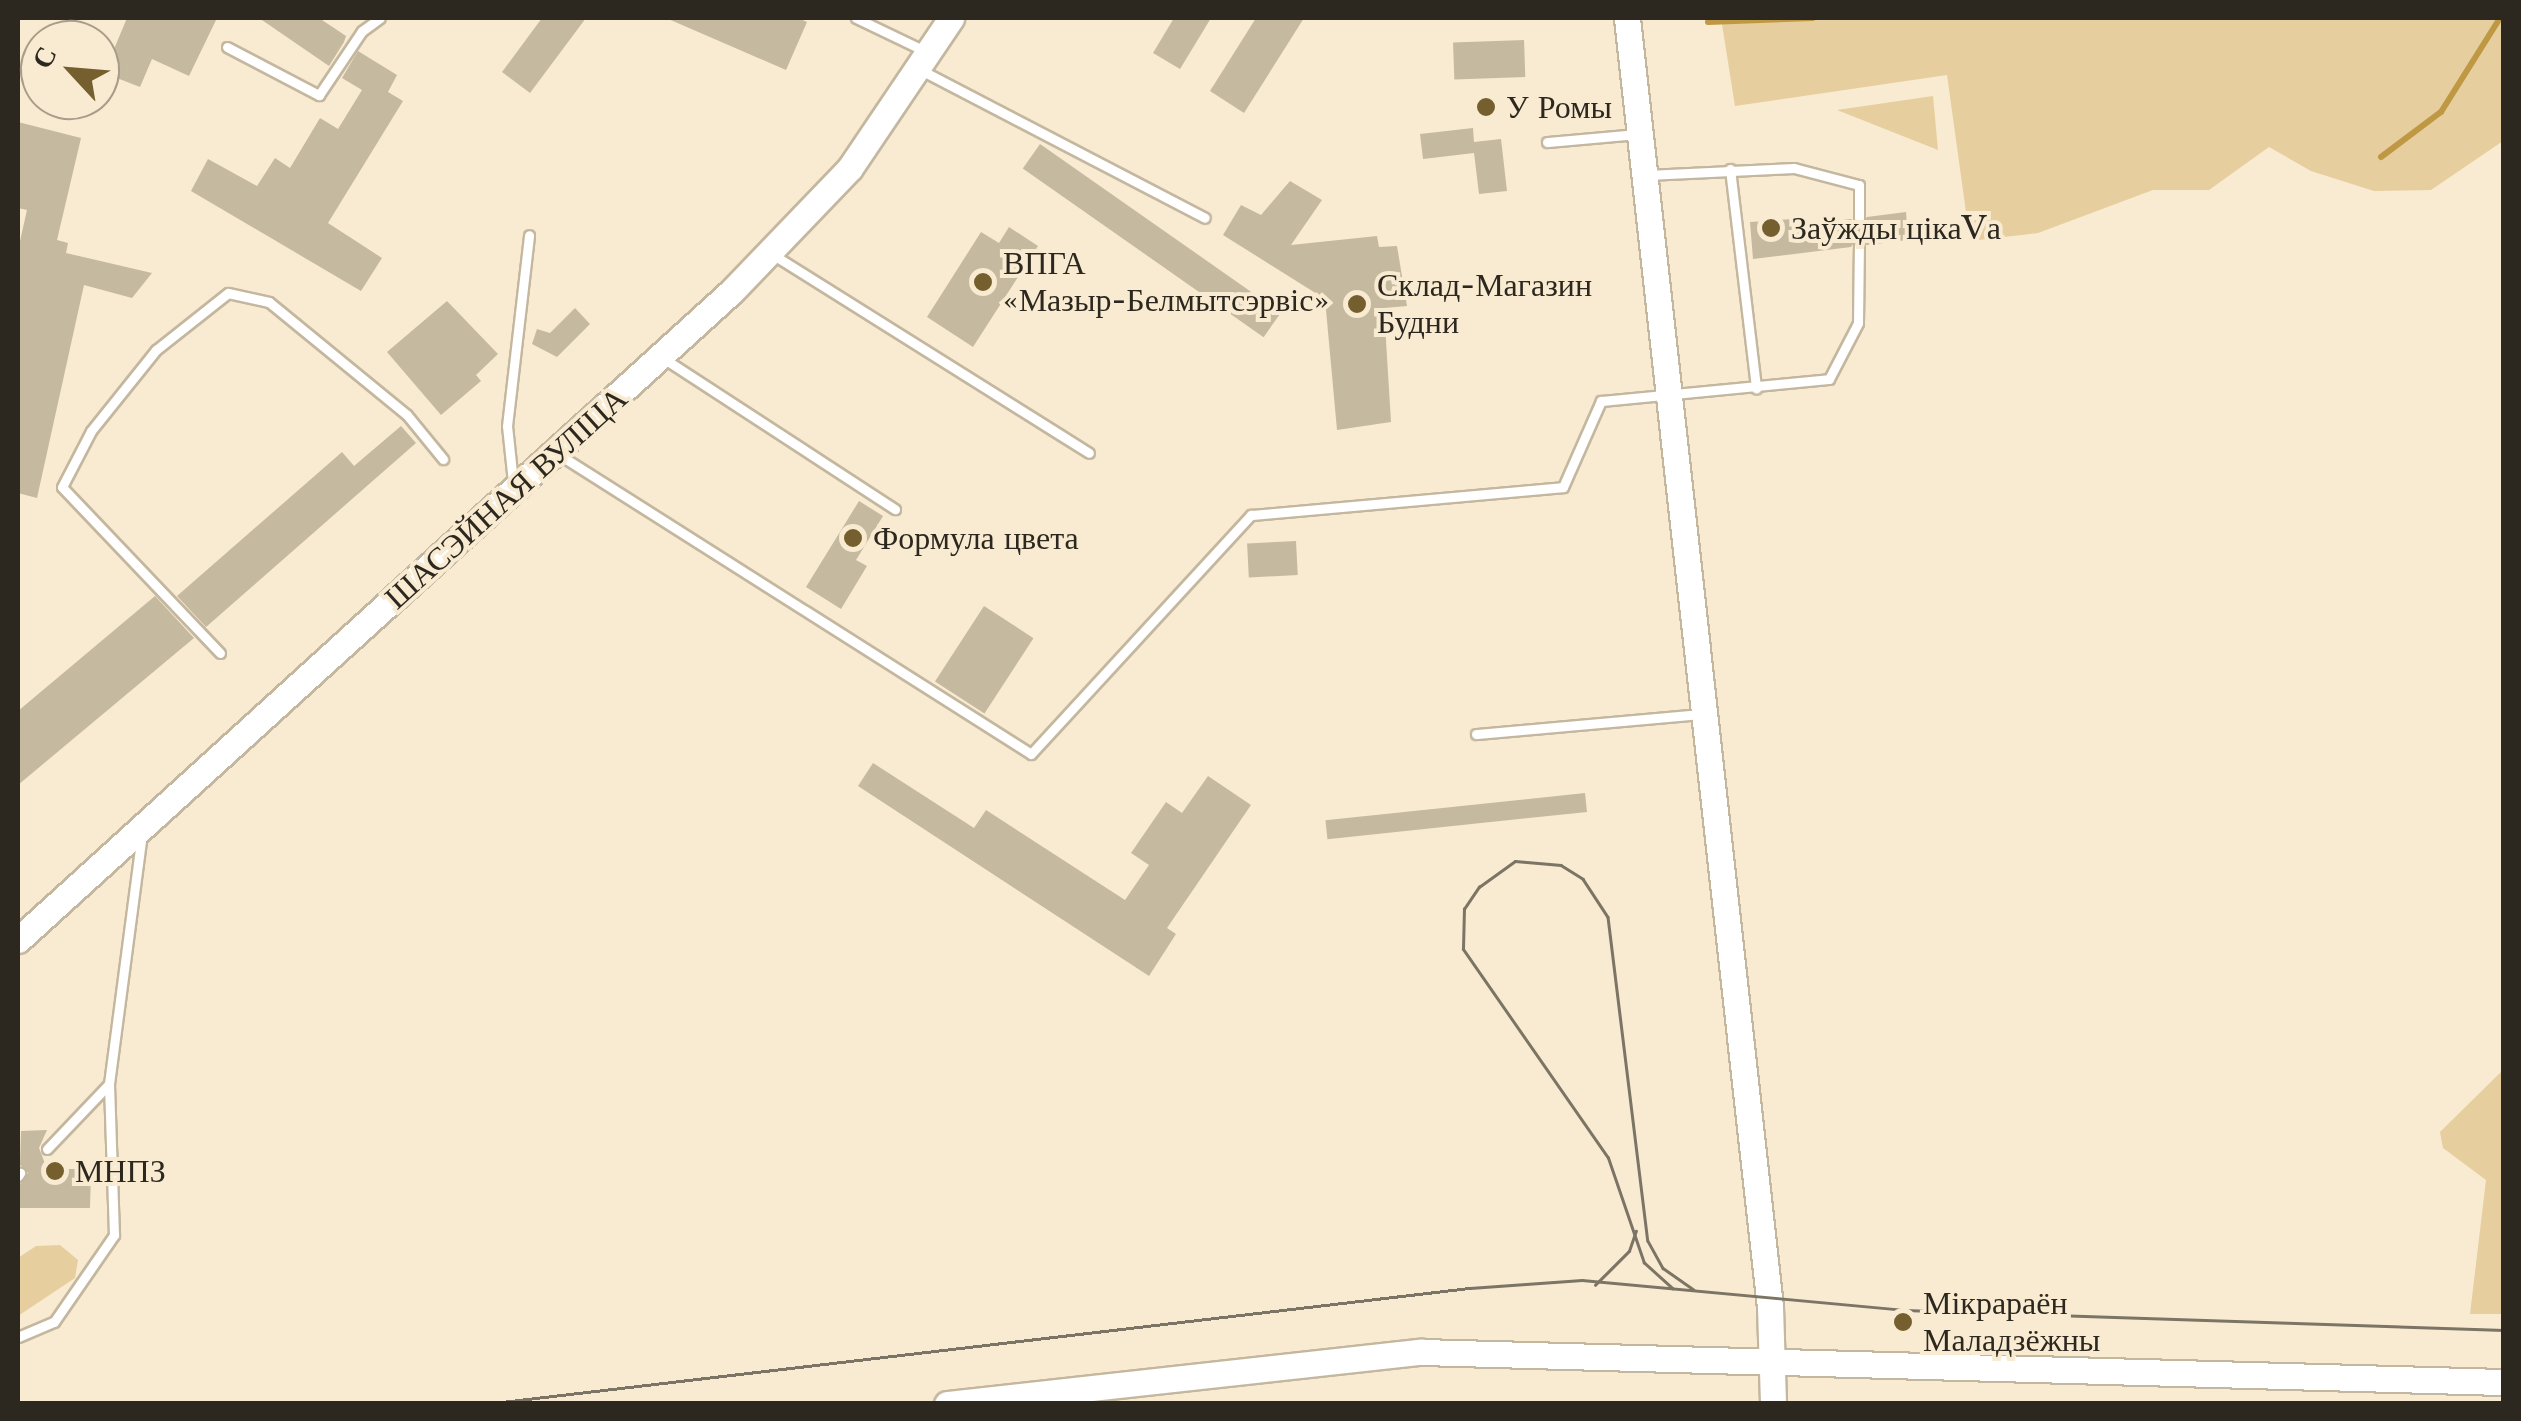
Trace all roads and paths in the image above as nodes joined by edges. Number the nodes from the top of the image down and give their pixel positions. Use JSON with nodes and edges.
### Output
{"nodes":[{"id":1,"x":380,"y":18,"type":"edge"},
{"id":2,"x":856,"y":18,"type":"edge"},
{"id":3,"x":951,"y":18,"type":"edge"},
{"id":4,"x":1628,"y":18,"type":"edge"},
{"id":5,"x":227,"y":47,"type":"dead end"},
{"id":6,"x":922,"y":60,"type":"junction"},
{"id":7,"x":1644,"y":133,"type":"junction"},
{"id":8,"x":1546,"y":142,"type":"dead end"},
{"id":9,"x":1730,"y":169,"type":"junction"},
{"id":10,"x":1647,"y":174,"type":"junction"},
{"id":11,"x":1204,"y":218,"type":"dead end"},
{"id":12,"x":1859,"y":218,"type":"dead end"},
{"id":13,"x":529,"y":236,"type":"dead end"},
{"id":14,"x":1859,"y":246,"type":"dead end"},
{"id":15,"x":769,"y":252,"type":"junction"},
{"id":16,"x":661,"y":356,"type":"junction"},
{"id":17,"x":1756,"y":388,"type":"junction"},
{"id":18,"x":1672,"y":397,"type":"junction"},
{"id":19,"x":556,"y":452,"type":"junction"},
{"id":20,"x":1090,"y":454,"type":"dead end"},
{"id":21,"x":443,"y":458,"type":"dead end"},
{"id":22,"x":514,"y":490,"type":"junction"},
{"id":23,"x":895,"y":509,"type":"dead end"},
{"id":24,"x":220,"y":653,"type":"dead end"},
{"id":25,"x":1705,"y":714,"type":"junction"},
{"id":26,"x":1476,"y":734,"type":"dead end"},
{"id":27,"x":142,"y":829,"type":"junction"},
{"id":28,"x":18,"y":940,"type":"edge"},
{"id":29,"x":109,"y":1084,"type":"junction"},
{"id":30,"x":47,"y":1150,"type":"dead end"},
{"id":31,"x":18,"y":1337,"type":"edge"},
{"id":32,"x":1768,"y":1366,"type":"junction"},
{"id":33,"x":2504,"y":1382,"type":"edge"},
{"id":34,"x":947,"y":1404,"type":"edge"},
{"id":35,"x":1773,"y":1404,"type":"edge"}],
"edges":[{"from":1,"to":5,"type":"lane"},
{"from":2,"to":6,"type":"lane"},
{"from":3,"to":6,"type":"main road","name":"ШАСЭЙНАЯ ВУЛІЦА"},
{"from":4,"to":7,"type":"main road"},
{"from":6,"to":11,"type":"lane"},
{"from":6,"to":15,"type":"main road","name":"ШАСЭЙНАЯ ВУЛІЦА"},
{"from":7,"to":8,"type":"lane"},
{"from":7,"to":10,"type":"main road"},
{"from":9,"to":10,"type":"lane"},
{"from":9,"to":12,"type":"lane"},
{"from":9,"to":17,"type":"lane"},
{"from":10,"to":18,"type":"main road"},
{"from":13,"to":22,"type":"lane"},
{"from":14,"to":17,"type":"lane"},
{"from":15,"to":16,"type":"main road","name":"ШАСЭЙНАЯ ВУЛІЦА"},
{"from":15,"to":20,"type":"lane"},
{"from":16,"to":19,"type":"main road","name":"ШАСЭЙНАЯ ВУЛІЦА"},
{"from":16,"to":23,"type":"lane"},
{"from":17,"to":18,"type":"lane"},
{"from":18,"to":19,"type":"lane"},
{"from":18,"to":25,"type":"main road"},
{"from":19,"to":22,"type":"main road","name":"ШАСЭЙНАЯ ВУЛІЦА"},
{"from":21,"to":24,"type":"lane"},
{"from":22,"to":27,"type":"main road","name":"ШАСЭЙНАЯ ВУЛІЦА"},
{"from":25,"to":26,"type":"lane"},
{"from":25,"to":32,"type":"main road"},
{"from":27,"to":28,"type":"main road","name":"ШАСЭЙНАЯ ВУЛІЦА"},
{"from":27,"to":29,"type":"lane"},
{"from":29,"to":30,"type":"lane"},
{"from":29,"to":31,"type":"lane"},
{"from":32,"to":33,"type":"main road"},
{"from":32,"to":34,"type":"main road"},
{"from":32,"to":35,"type":"main road"}]}
